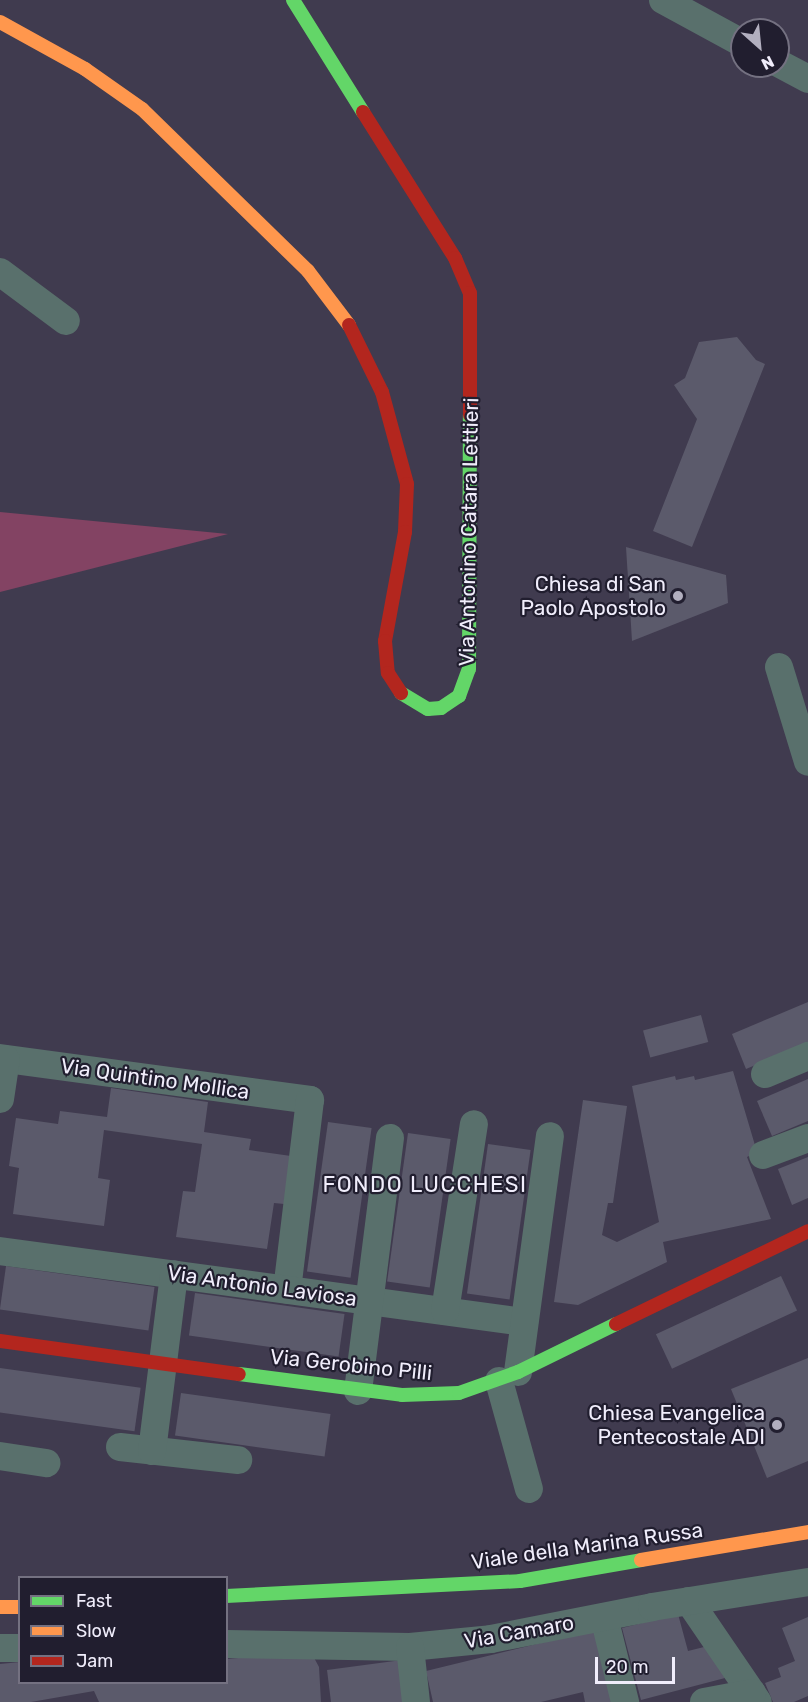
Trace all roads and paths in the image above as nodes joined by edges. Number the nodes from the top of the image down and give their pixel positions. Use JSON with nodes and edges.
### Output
{"nodes":[{"id":1,"x":293,"y":0,"type":"edge"},
{"id":2,"x":663,"y":0,"type":"edge"},
{"id":3,"x":0,"y":22,"type":"edge"},
{"id":4,"x":730,"y":36,"type":"edge"},
{"id":5,"x":790,"y":69,"type":"edge"},
{"id":6,"x":808,"y":79,"type":"edge"},
{"id":7,"x":0,"y":272,"type":"edge"},
{"id":8,"x":66,"y":321,"type":"dead end"},
{"id":9,"x":779,"y":667,"type":"dead end"},
{"id":10,"x":808,"y":762,"type":"edge"},
{"id":11,"x":808,"y":1056,"type":"edge"},
{"id":12,"x":3,"y":1058,"type":"edge"},
{"id":13,"x":765,"y":1074,"type":"dead end"},
{"id":14,"x":0,"y":1099,"type":"edge"},
{"id":15,"x":474,"y":1124,"type":"dead end"},
{"id":16,"x":550,"y":1136,"type":"dead end"},
{"id":17,"x":390,"y":1138,"type":"dead end"},
{"id":18,"x":808,"y":1138,"type":"edge"},
{"id":19,"x":763,"y":1155,"type":"dead end"},
{"id":20,"x":808,"y":1231,"type":"edge"},
{"id":21,"x":0,"y":1251,"type":"edge"},
{"id":22,"x":174,"y":1274,"type":"junction"},
{"id":23,"x":287,"y":1290,"type":"junction"},
{"id":24,"x":370,"y":1301,"type":"junction"},
{"id":25,"x":445,"y":1311,"type":"junction"},
{"id":26,"x":524,"y":1322,"type":"junction"},
{"id":27,"x":0,"y":1341,"type":"edge"},
{"id":28,"x":163,"y":1363,"type":"junction"},
{"id":29,"x":508,"y":1376,"type":"junction"},
{"id":30,"x":358,"y":1391,"type":"junction"},
{"id":31,"x":120,"y":1447,"type":"dead end"},
{"id":32,"x":152,"y":1451,"type":"junction"},
{"id":33,"x":0,"y":1456,"type":"edge"},
{"id":34,"x":238,"y":1460,"type":"dead end"},
{"id":35,"x":46,"y":1463,"type":"dead end"},
{"id":36,"x":529,"y":1489,"type":"dead end"},
{"id":37,"x":808,"y":1532,"type":"edge"},
{"id":38,"x":808,"y":1582,"type":"edge"},
{"id":39,"x":228,"y":1596,"type":"edge"},
{"id":40,"x":689,"y":1601,"type":"junction"},
{"id":41,"x":18,"y":1606,"type":"edge"},
{"id":42,"x":0,"y":1607,"type":"edge"},
{"id":43,"x":604,"y":1617,"type":"junction"},
{"id":44,"x":228,"y":1644,"type":"edge"},
{"id":45,"x":410,"y":1647,"type":"junction"},
{"id":46,"x":0,"y":1648,"type":"edge"},
{"id":47,"x":18,"y":1648,"type":"edge"},
{"id":48,"x":755,"y":1697,"type":"edge"},
{"id":49,"x":416,"y":1702,"type":"edge"},
{"id":50,"x":625,"y":1702,"type":"edge"},
{"id":51,"x":704,"y":1702,"type":"edge"}],
"edges":[{"from":1,"to":3,"type":"street","name":"Via Antonino Catara Lettieri"},
{"from":2,"to":4,"type":"street"},
{"from":5,"to":6,"type":"street"},
{"from":7,"to":8,"type":"street"},
{"from":9,"to":10,"type":"street"},
{"from":11,"to":13,"type":"street"},
{"from":12,"to":14,"type":"street"},
{"from":12,"to":23,"type":"street","name":"Via Quintino Mollica"},
{"from":15,"to":25,"type":"street"},
{"from":16,"to":26,"type":"street"},
{"from":17,"to":24,"type":"street"},
{"from":18,"to":19,"type":"street"},
{"from":20,"to":29,"type":"street","name":"Via Gerobino Pilli"},
{"from":21,"to":22,"type":"street","name":"Via Antonio Laviosa"},
{"from":22,"to":23,"type":"street","name":"Via Antonio Laviosa"},
{"from":22,"to":28,"type":"street"},
{"from":23,"to":24,"type":"street","name":"Via Antonio Laviosa"},
{"from":24,"to":25,"type":"street","name":"Via Antonio Laviosa"},
{"from":24,"to":30,"type":"street"},
{"from":25,"to":26,"type":"street","name":"Via Antonio Laviosa"},
{"from":26,"to":29,"type":"street"},
{"from":27,"to":28,"type":"street","name":"Via Gerobino Pilli"},
{"from":28,"to":30,"type":"street","name":"Via Gerobino Pilli"},
{"from":28,"to":32,"type":"street"},
{"from":29,"to":30,"type":"street","name":"Via Gerobino Pilli"},
{"from":29,"to":36,"type":"street"},
{"from":31,"to":32,"type":"street"},
{"from":32,"to":34,"type":"street"},
{"from":33,"to":35,"type":"street"},
{"from":37,"to":39,"type":"street","name":"Viale della Marina Russa"},
{"from":38,"to":40,"type":"street","name":"Via Camaro"},
{"from":40,"to":43,"type":"street","name":"Via Camaro"},
{"from":40,"to":48,"type":"street"},
{"from":41,"to":42,"type":"street"},
{"from":43,"to":45,"type":"street","name":"Via Camaro"},
{"from":43,"to":50,"type":"street"},
{"from":44,"to":45,"type":"street","name":"Via Camaro"},
{"from":45,"to":49,"type":"street"},
{"from":46,"to":47,"type":"street"},
{"from":48,"to":51,"type":"street"}]}
